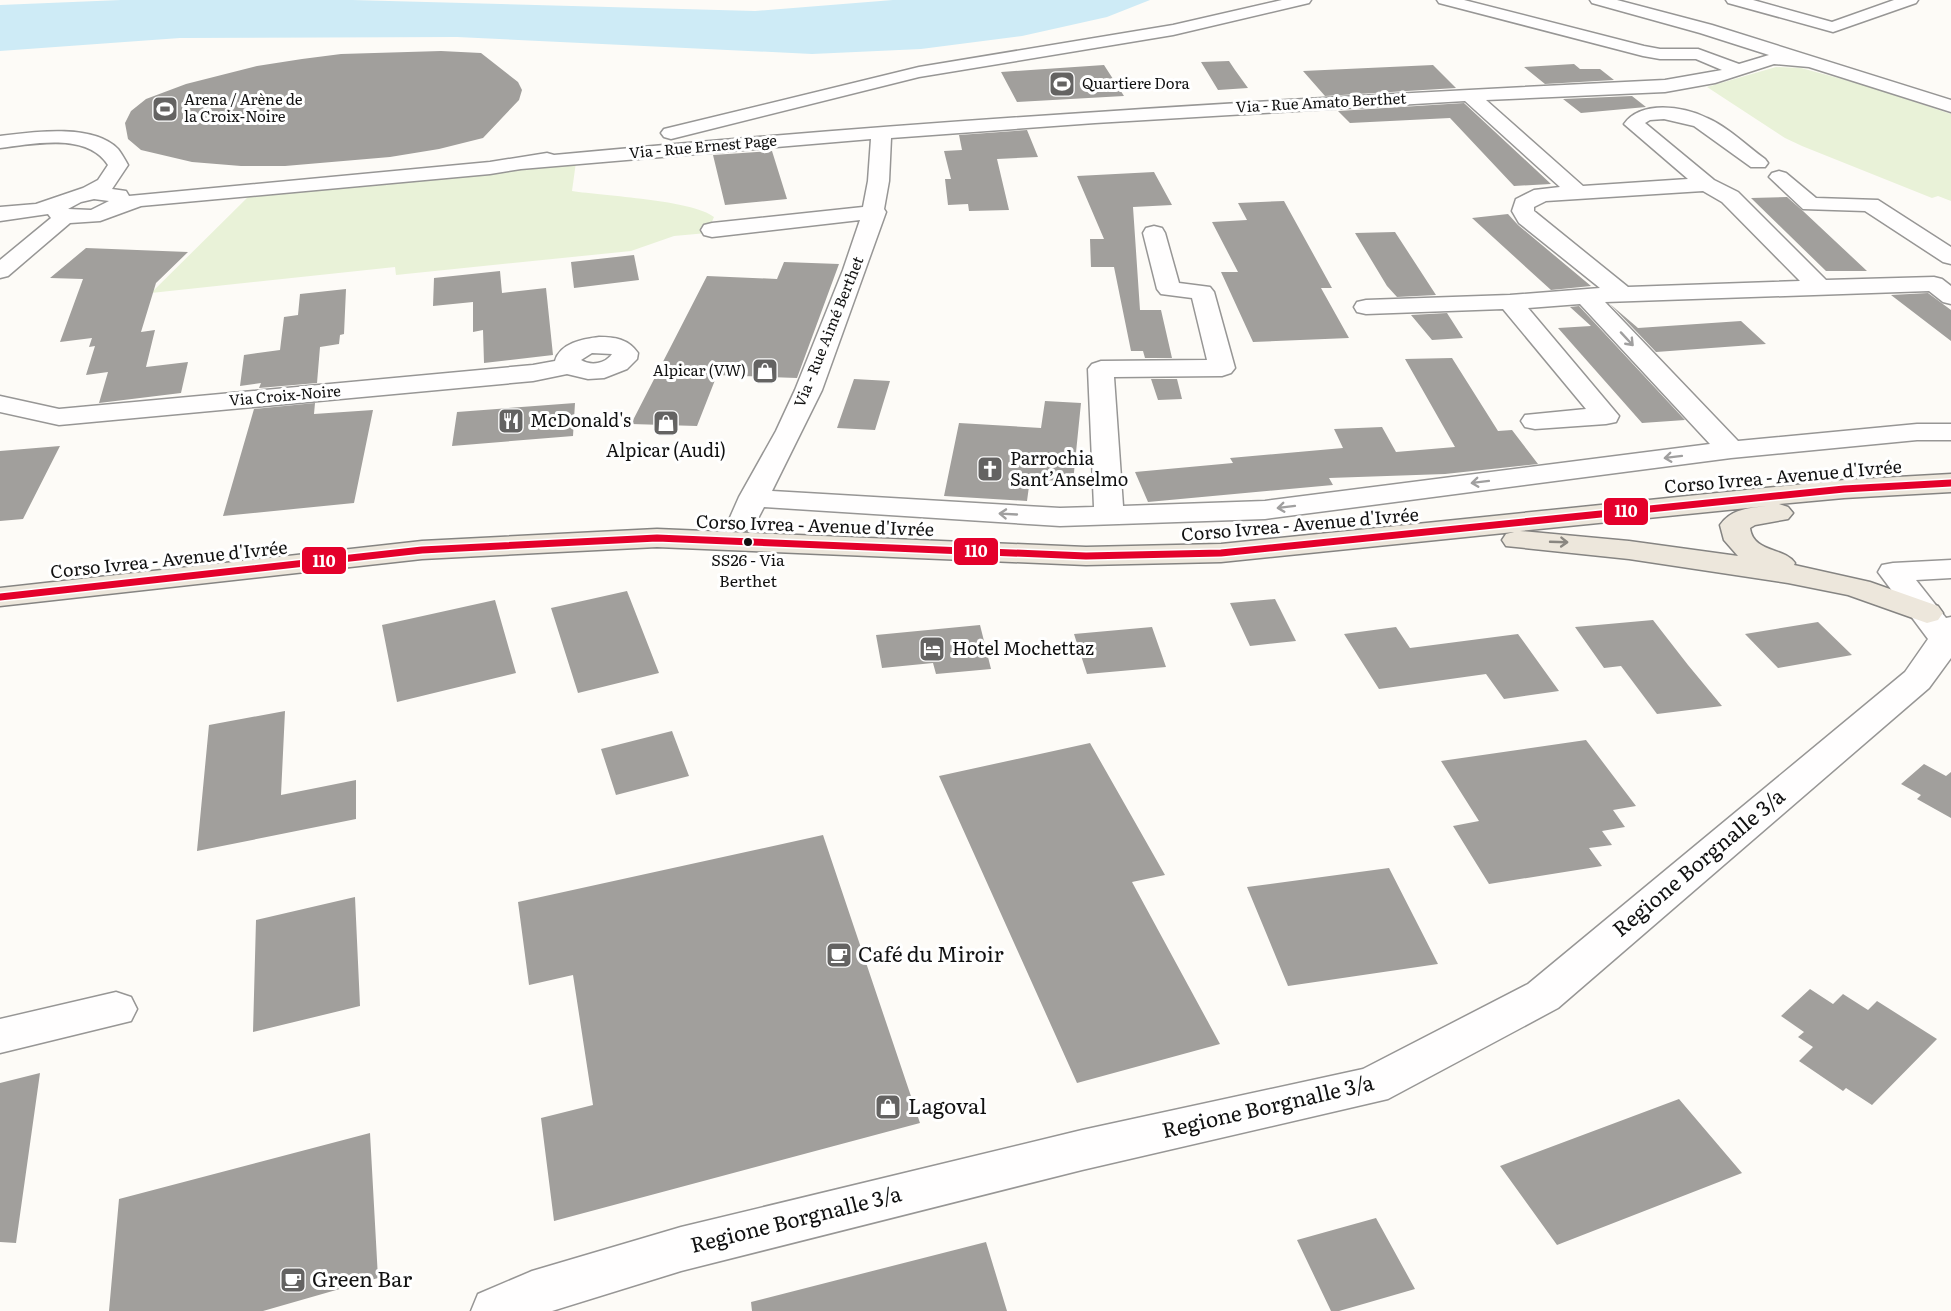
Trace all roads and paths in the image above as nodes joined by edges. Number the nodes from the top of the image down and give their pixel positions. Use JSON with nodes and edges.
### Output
{"nodes":[{"id":1,"x":1303,"y":0,"type":"edge"},
{"id":2,"x":1445,"y":0,"type":"edge"},
{"id":3,"x":1598,"y":0,"type":"edge"},
{"id":4,"x":1734,"y":0,"type":"edge"},
{"id":5,"x":1910,"y":0,"type":"edge"},
{"id":6,"x":1742,"y":41,"type":"junction"},
{"id":7,"x":1808,"y":62,"type":"junction"},
{"id":8,"x":1758,"y":63,"type":"junction"},
{"id":9,"x":1738,"y":70,"type":"junction"},
{"id":10,"x":1851,"y":76,"type":"junction"},
{"id":11,"x":1469,"y":95,"type":"junction"},
{"id":12,"x":1951,"y":106,"type":"edge"},
{"id":13,"x":881,"y":132,"type":"junction"},
{"id":14,"x":0,"y":142,"type":"edge"},
{"id":15,"x":1758,"y":163,"type":"dead end"},
{"id":16,"x":525,"y":164,"type":"junction"},
{"id":17,"x":1779,"y":177,"type":"dead end"},
{"id":18,"x":1707,"y":184,"type":"junction"},
{"id":19,"x":1577,"y":192,"type":"junction"},
{"id":20,"x":113,"y":196,"type":"junction"},
{"id":21,"x":64,"y":211,"type":"junction"},
{"id":22,"x":875,"y":212,"type":"junction"},
{"id":23,"x":0,"y":214,"type":"edge"},
{"id":24,"x":712,"y":230,"type":"dead end"},
{"id":25,"x":1154,"y":232,"type":"dead end"},
{"id":26,"x":1951,"y":257,"type":"edge"},
{"id":27,"x":1951,"y":264,"type":"edge"},
{"id":28,"x":0,"y":271,"type":"edge"},
{"id":29,"x":1818,"y":286,"type":"junction"},
{"id":30,"x":1942,"y":290,"type":"edge"},
{"id":31,"x":1622,"y":294,"type":"junction"},
{"id":32,"x":1586,"y":296,"type":"junction"},
{"id":33,"x":1510,"y":302,"type":"junction"},
{"id":34,"x":1366,"y":307,"type":"dead end"},
{"id":35,"x":571,"y":365,"type":"dead end"},
{"id":36,"x":3,"y":407,"type":"edge"},
{"id":37,"x":1535,"y":421,"type":"dead end"},
{"id":38,"x":1951,"y":432,"type":"edge"},
{"id":39,"x":1731,"y":450,"type":"junction"},
{"id":40,"x":1951,"y":462,"type":"edge"},
{"id":41,"x":1951,"y":483,"type":"edge"},
{"id":42,"x":1951,"y":497,"type":"edge"},
{"id":43,"x":748,"y":510,"type":"junction"},
{"id":44,"x":1109,"y":516,"type":"junction"},
{"id":45,"x":1353,"y":541,"type":"junction"},
{"id":46,"x":1776,"y":572,"type":"junction"},
{"id":47,"x":1893,"y":572,"type":"junction"},
{"id":48,"x":1832,"y":574,"type":"junction"},
{"id":49,"x":1946,"y":576,"type":"edge"},
{"id":50,"x":0,"y":578,"type":"edge"},
{"id":51,"x":0,"y":597,"type":"edge"},
{"id":52,"x":1940,"y":627,"type":"edge"},
{"id":53,"x":116,"y":1009,"type":"dead end"},
{"id":54,"x":0,"y":1036,"type":"edge"},
{"id":55,"x":496,"y":1311,"type":"edge"}],
"edges":[{"from":1,"to":16,"type":"street"},
{"from":2,"to":9,"type":"street"},
{"from":3,"to":6,"type":"street"},
{"from":4,"to":5,"type":"street"},
{"from":6,"to":7,"type":"street"},
{"from":6,"to":8,"type":"street"},
{"from":7,"to":8,"type":"street"},
{"from":7,"to":10,"type":"street"},
{"from":8,"to":9,"type":"street","name":"Via - Rue Amato Berthet"},
{"from":8,"to":10,"type":"street"},
{"from":9,"to":11,"type":"street","name":"Via - Rue Amato Berthet"},
{"from":10,"to":12,"type":"street"},
{"from":11,"to":13,"type":"street","name":"Via - Rue Amato Berthet"},
{"from":11,"to":19,"type":"street"},
{"from":13,"to":16,"type":"street","name":"Via - Rue Ernest Page"},
{"from":13,"to":22,"type":"street","name":"Via - Rue Aimé Berthet"},
{"from":14,"to":20,"type":"street"},
{"from":15,"to":18,"type":"street"},
{"from":16,"to":20,"type":"street"},
{"from":17,"to":26,"type":"street"},
{"from":18,"to":19,"type":"street"},
{"from":18,"to":29,"type":"street"},
{"from":19,"to":31,"type":"street"},
{"from":20,"to":21,"type":"street"},
{"from":21,"to":23,"type":"street"},
{"from":21,"to":28,"type":"street"},
{"from":22,"to":24,"type":"street"},
{"from":22,"to":43,"type":"street","name":"Via - Rue Aimé Berthet"},
{"from":25,"to":44,"type":"street"},
{"from":27,"to":30,"type":"street"},
{"from":29,"to":30,"type":"street"},
{"from":29,"to":31,"type":"street"},
{"from":31,"to":32,"type":"street"},
{"from":32,"to":33,"type":"street"},
{"from":32,"to":39,"type":"street","one_way":true},
{"from":33,"to":34,"type":"street"},
{"from":33,"to":37,"type":"street"},
{"from":35,"to":36,"type":"street","name":"Via Croix-Noire"},
{"from":38,"to":39,"type":"street"},
{"from":39,"to":44,"type":"street","one_way":true},
{"from":40,"to":43,"type":"main road","name":"Corso Ivrea - Avenue d'Ivrée"},
{"from":41,"to":45,"type":"main road"},
{"from":42,"to":48,"type":"main road"},
{"from":44,"to":43,"type":"street","one_way":true},
{"from":43,"to":50,"type":"main road","name":"Corso Ivrea - Avenue d'Ivrée"},
{"from":45,"to":46,"type":"main road","one_way":true},
{"from":45,"to":51,"type":"main road"},
{"from":46,"to":48,"type":"main road"},
{"from":46,"to":52,"type":"main road"},
{"from":47,"to":48,"type":"main road"},
{"from":47,"to":49,"type":"street"},
{"from":47,"to":52,"type":"street"},
{"from":52,"to":55,"type":"street","name":"Regione Borgnalle 3/a"},
{"from":53,"to":54,"type":"street"}]}
